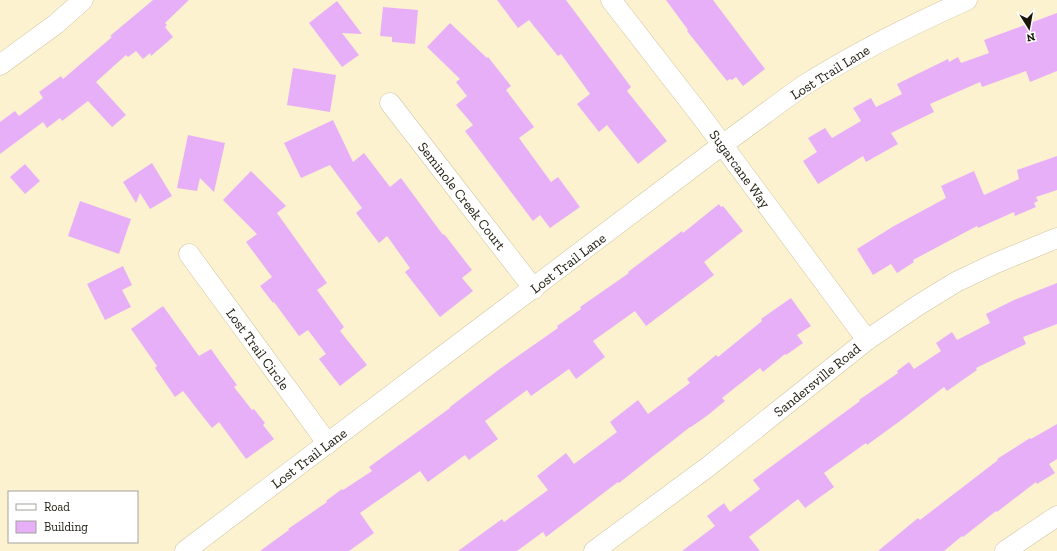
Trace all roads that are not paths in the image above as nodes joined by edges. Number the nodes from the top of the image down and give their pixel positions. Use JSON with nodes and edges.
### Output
{"nodes":[{"id":1,"x":84,"y":0,"type":"edge"},
{"id":2,"x":611,"y":0,"type":"edge"},
{"id":3,"x":967,"y":0,"type":"edge"},
{"id":4,"x":944,"y":4,"type":"edge"},
{"id":5,"x":0,"y":65,"type":"edge"},
{"id":6,"x":390,"y":103,"type":"dead end"},
{"id":7,"x":722,"y":145,"type":"junction"},
{"id":8,"x":1057,"y":238,"type":"edge"},
{"id":9,"x":189,"y":254,"type":"dead end"},
{"id":10,"x":534,"y":289,"type":"junction"},
{"id":11,"x":867,"y":340,"type":"junction"},
{"id":12,"x":328,"y":444,"type":"junction"},
{"id":13,"x":1057,"y":516,"type":"edge"},
{"id":14,"x":185,"y":551,"type":"edge"},
{"id":15,"x":594,"y":551,"type":"edge"},
{"id":16,"x":1005,"y":551,"type":"edge"}],
"edges":[{"from":1,"to":5,"type":"street"},
{"from":2,"to":7,"type":"street","name":"Sugarcane Way"},
{"from":3,"to":4,"type":"street","name":"Lost Trail Lane"},
{"from":4,"to":7,"type":"street","name":"Lost Trail Lane"},
{"from":6,"to":10,"type":"street","name":"Seminole Creek Court"},
{"from":7,"to":10,"type":"street","name":"Lost Trail Lane"},
{"from":7,"to":11,"type":"street","name":"Sugarcane Way"},
{"from":8,"to":11,"type":"street","name":"Sandersville Road"},
{"from":9,"to":12,"type":"street","name":"Lost Trail Circle"},
{"from":10,"to":12,"type":"street","name":"Lost Trail Lane"},
{"from":11,"to":15,"type":"street","name":"Sandersville Road"},
{"from":12,"to":14,"type":"street","name":"Lost Trail Lane"},
{"from":13,"to":16,"type":"street"}]}
